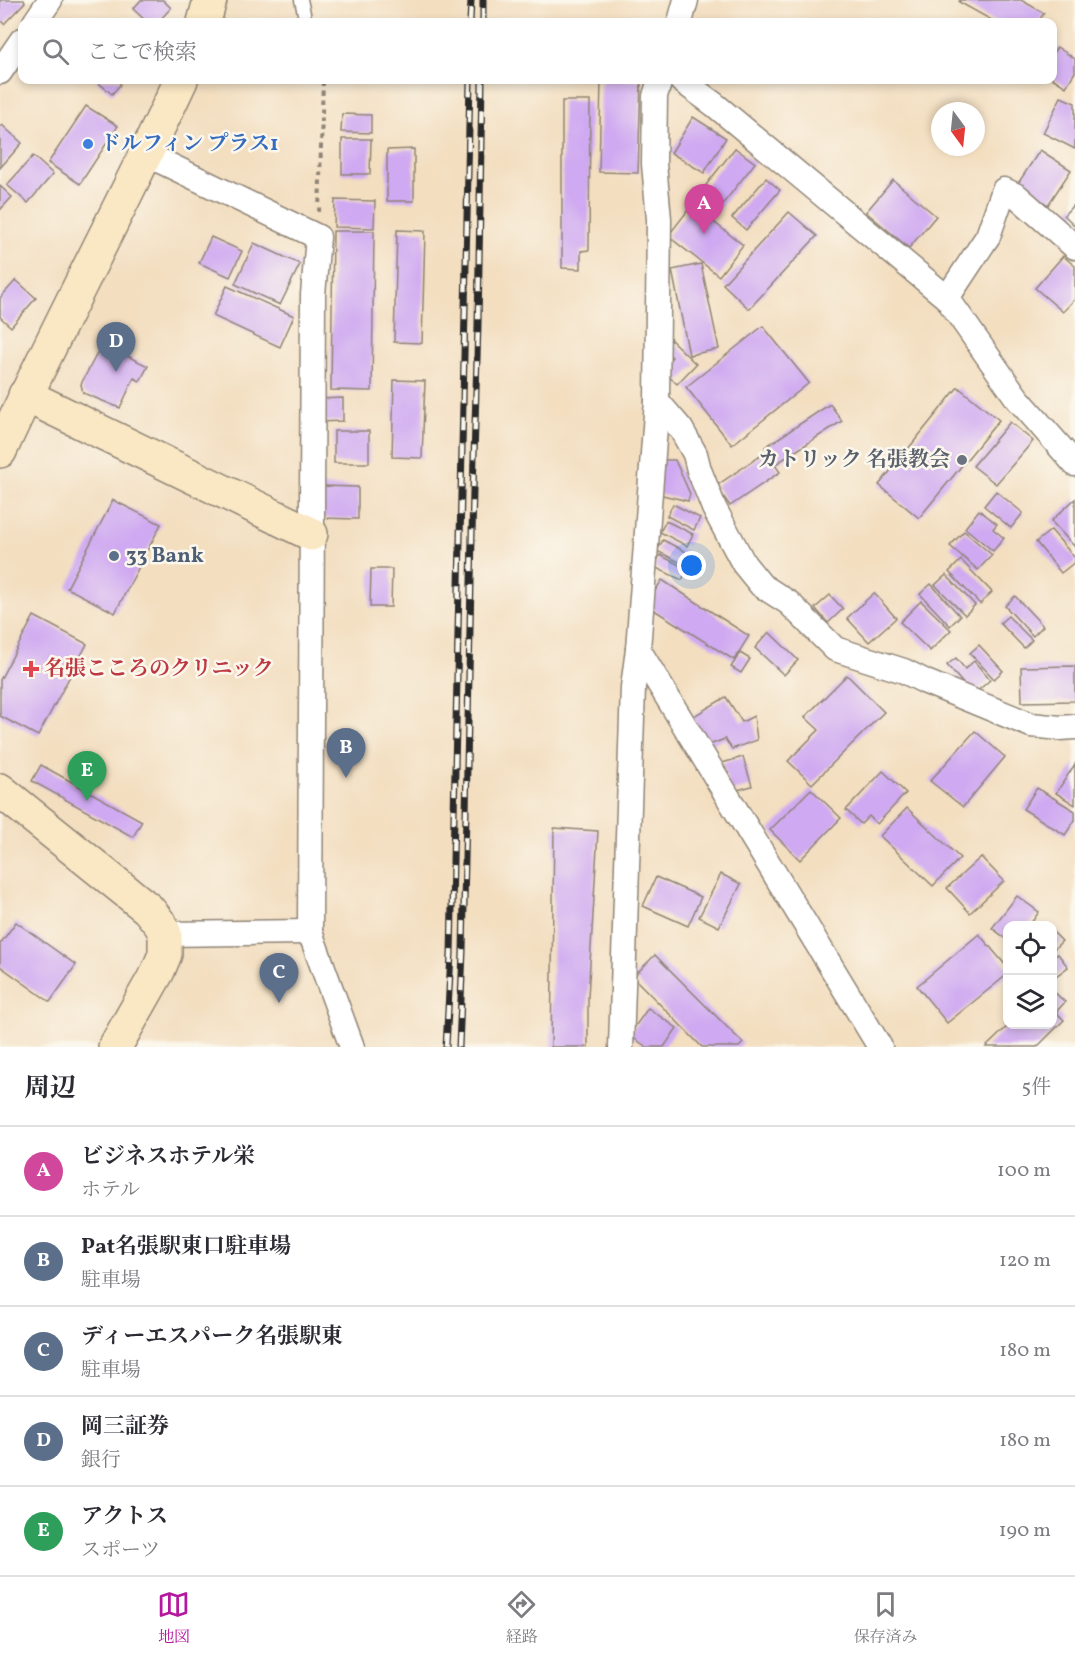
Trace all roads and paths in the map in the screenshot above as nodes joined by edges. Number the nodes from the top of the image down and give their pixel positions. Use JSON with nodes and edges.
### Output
{"nodes":[{"id":1,"x":50,"y":0,"type":"edge"},
{"id":2,"x":210,"y":0,"type":"edge"},
{"id":3,"x":289,"y":0,"type":"edge"},
{"id":4,"x":686,"y":0,"type":"edge"},
{"id":5,"x":304,"y":12,"type":"edge"},
{"id":6,"x":38,"y":18,"type":"edge"},
{"id":7,"x":205,"y":18,"type":"edge"},
{"id":8,"x":681,"y":18,"type":"edge"},
{"id":9,"x":18,"y":46,"type":"edge"},
{"id":10,"x":0,"y":72,"type":"edge"},
{"id":11,"x":179,"y":84,"type":"edge"},
{"id":12,"x":323,"y":84,"type":"edge"},
{"id":13,"x":659,"y":84,"type":"edge"},
{"id":14,"x":686,"y":84,"type":"edge"},
{"id":15,"x":146,"y":154,"type":"junction"},
{"id":16,"x":318,"y":237,"type":"junction"},
{"id":17,"x":1075,"y":247,"type":"edge"},
{"id":18,"x":947,"y":298,"type":"junction"},
{"id":19,"x":26,"y":395,"type":"junction"},
{"id":20,"x":657,"y":401,"type":"junction"},
{"id":21,"x":0,"y":451,"type":"edge"},
{"id":22,"x":1074,"y":460,"type":"edge"},
{"id":23,"x":311,"y":534,"type":"junction"},
{"id":24,"x":638,"y":650,"type":"junction"},
{"id":25,"x":1075,"y":727,"type":"edge"},
{"id":26,"x":0,"y":790,"type":"edge"},
{"id":27,"x":310,"y":932,"type":"junction"},
{"id":28,"x":165,"y":934,"type":"junction"},
{"id":29,"x":115,"y":1047,"type":"edge"},
{"id":30,"x":352,"y":1047,"type":"edge"},
{"id":31,"x":621,"y":1047,"type":"edge"},
{"id":32,"x":880,"y":1047,"type":"edge"}],
"edges":[{"from":1,"to":6,"type":"street"},
{"from":2,"to":7,"type":"street"},
{"from":3,"to":5,"type":"lane"},
{"from":4,"to":8,"type":"street"},
{"from":9,"to":10,"type":"street"},
{"from":11,"to":15,"type":"street"},
{"from":12,"to":16,"type":"path"},
{"from":13,"to":20,"type":"street"},
{"from":14,"to":18,"type":"street"},
{"from":15,"to":16,"type":"street"},
{"from":15,"to":19,"type":"street"},
{"from":16,"to":23,"type":"street"},
{"from":17,"to":18,"type":"street"},
{"from":18,"to":22,"type":"street"},
{"from":19,"to":21,"type":"street"},
{"from":19,"to":23,"type":"street"},
{"from":20,"to":24,"type":"street"},
{"from":20,"to":25,"type":"street"},
{"from":23,"to":27,"type":"street"},
{"from":24,"to":31,"type":"street"},
{"from":24,"to":32,"type":"street"},
{"from":26,"to":28,"type":"street"},
{"from":27,"to":28,"type":"street"},
{"from":27,"to":30,"type":"street"},
{"from":28,"to":29,"type":"street"}]}
